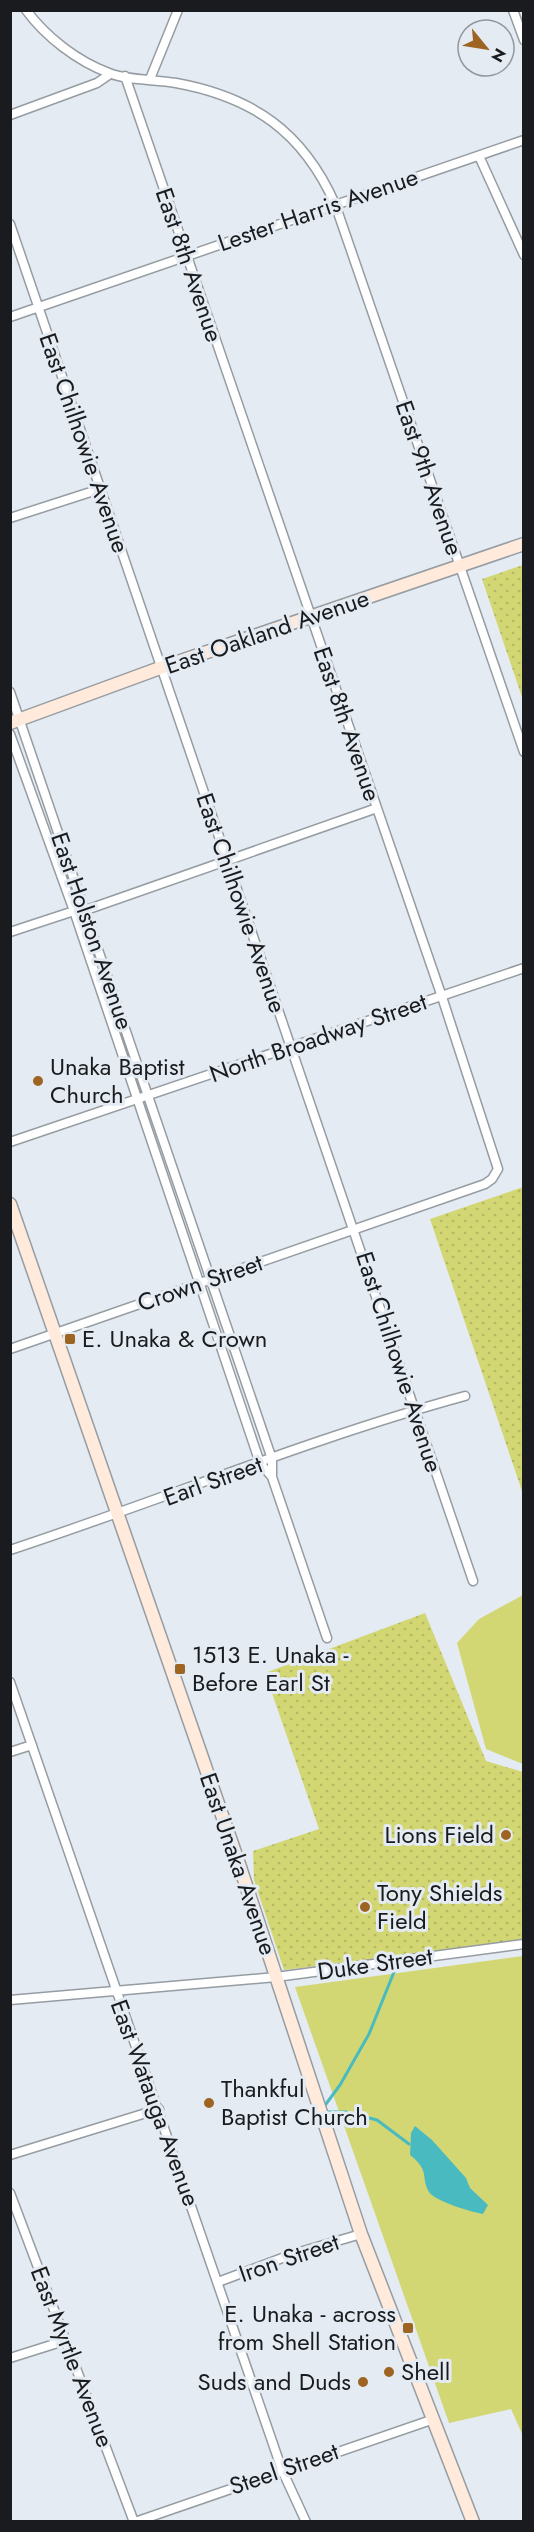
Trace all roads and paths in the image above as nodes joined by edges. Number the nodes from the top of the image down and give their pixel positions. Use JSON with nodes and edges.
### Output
{"nodes":[{"id":1,"x":26,"y":10,"type":"edge"},
{"id":2,"x":178,"y":10,"type":"edge"},
{"id":3,"x":513,"y":10,"type":"edge"},
{"id":4,"x":524,"y":40,"type":"edge"},
{"id":5,"x":110,"y":74,"type":"junction"},
{"id":6,"x":125,"y":76,"type":"junction"},
{"id":7,"x":150,"y":79,"type":"junction"},
{"id":8,"x":10,"y":115,"type":"edge"},
{"id":9,"x":524,"y":140,"type":"edge"},
{"id":10,"x":479,"y":156,"type":"junction"},
{"id":11,"x":335,"y":204,"type":"junction"},
{"id":12,"x":10,"y":225,"type":"edge"},
{"id":13,"x":524,"y":255,"type":"edge"},
{"id":14,"x":186,"y":256,"type":"junction"},
{"id":15,"x":39,"y":308,"type":"junction"},
{"id":16,"x":10,"y":317,"type":"edge"},
{"id":17,"x":100,"y":489,"type":"junction"},
{"id":18,"x":10,"y":518,"type":"edge"},
{"id":19,"x":524,"y":543,"type":"edge"},
{"id":20,"x":459,"y":565,"type":"junction"},
{"id":21,"x":310,"y":618,"type":"junction"},
{"id":22,"x":160,"y":668,"type":"junction"},
{"id":23,"x":10,"y":692,"type":"edge"},
{"id":24,"x":15,"y":721,"type":"edge"},
{"id":25,"x":10,"y":734,"type":"edge"},
{"id":26,"x":524,"y":752,"type":"edge"},
{"id":27,"x":377,"y":808,"type":"junction"},
{"id":28,"x":226,"y":860,"type":"junction"},
{"id":29,"x":86,"y":910,"type":"junction"},
{"id":30,"x":74,"y":911,"type":"junction"},
{"id":31,"x":10,"y":932,"type":"edge"},
{"id":32,"x":524,"y":968,"type":"edge"},
{"id":33,"x":442,"y":997,"type":"junction"},
{"id":34,"x":291,"y":1048,"type":"junction"},
{"id":35,"x":148,"y":1096,"type":"junction"},
{"id":36,"x":137,"y":1100,"type":"junction"},
{"id":37,"x":10,"y":1142,"type":"edge"},
{"id":38,"x":498,"y":1169,"type":"joint"},
{"id":39,"x":10,"y":1204,"type":"edge"},
{"id":40,"x":355,"y":1230,"type":"junction"},
{"id":41,"x":211,"y":1281,"type":"junction"},
{"id":42,"x":199,"y":1283,"type":"junction"},
{"id":43,"x":55,"y":1334,"type":"junction"},
{"id":44,"x":10,"y":1348,"type":"edge"},
{"id":45,"x":465,"y":1396,"type":"dead end"},
{"id":46,"x":415,"y":1410,"type":"junction"},
{"id":47,"x":272,"y":1459,"type":"junction"},
{"id":48,"x":260,"y":1463,"type":"junction"},
{"id":49,"x":272,"y":1477,"type":"junction"},
{"id":50,"x":119,"y":1515,"type":"junction"},
{"id":51,"x":10,"y":1550,"type":"edge"},
{"id":52,"x":473,"y":1581,"type":"dead end"},
{"id":53,"x":327,"y":1638,"type":"dead end"},
{"id":54,"x":10,"y":1682,"type":"edge"},
{"id":55,"x":32,"y":1745,"type":"junction"},
{"id":56,"x":10,"y":1752,"type":"edge"},
{"id":57,"x":524,"y":1944,"type":"edge"},
{"id":58,"x":276,"y":1977,"type":"junction"},
{"id":59,"x":115,"y":1990,"type":"junction"},
{"id":60,"x":10,"y":2000,"type":"edge"},
{"id":61,"x":159,"y":2109,"type":"junction"},
{"id":62,"x":10,"y":2155,"type":"edge"},
{"id":63,"x":10,"y":2193,"type":"edge"},
{"id":64,"x":361,"y":2234,"type":"junction"},
{"id":65,"x":218,"y":2283,"type":"junction"},
{"id":66,"x":64,"y":2341,"type":"junction"},
{"id":67,"x":10,"y":2358,"type":"edge"},
{"id":68,"x":434,"y":2419,"type":"junction"},
{"id":69,"x":282,"y":2469,"type":"junction"},
{"id":70,"x":134,"y":2522,"type":"edge"},
{"id":71,"x":306,"y":2522,"type":"edge"},
{"id":72,"x":473,"y":2522,"type":"edge"}],
"edges":[{"from":1,"to":5,"type":"street"},
{"from":2,"to":7,"type":"street"},
{"from":3,"to":4,"type":"street"},
{"from":5,"to":6,"type":"street","name":"East 9th Avenue"},
{"from":5,"to":8,"type":"street"},
{"from":6,"to":7,"type":"street","name":"East 9th Avenue"},
{"from":6,"to":14,"type":"street","name":"East 8th Avenue"},
{"from":7,"to":11,"type":"street","name":"East 9th Avenue"},
{"from":9,"to":10,"type":"street","name":"Lester Harris Avenue"},
{"from":10,"to":11,"type":"street","name":"Lester Harris Avenue"},
{"from":10,"to":13,"type":"street"},
{"from":11,"to":14,"type":"street","name":"Lester Harris Avenue"},
{"from":11,"to":20,"type":"street","name":"East 9th Avenue"},
{"from":12,"to":15,"type":"street","name":"East Chilhowie Avenue"},
{"from":14,"to":15,"type":"street","name":"Lester Harris Avenue"},
{"from":14,"to":21,"type":"street","name":"East 8th Avenue"},
{"from":15,"to":16,"type":"street","name":"Lester Harris Avenue"},
{"from":15,"to":17,"type":"street","name":"East Chilhowie Avenue"},
{"from":17,"to":18,"type":"street"},
{"from":17,"to":22,"type":"street","name":"East Chilhowie Avenue"},
{"from":19,"to":20,"type":"main road","name":"East Oakland Avenue"},
{"from":20,"to":21,"type":"main road","name":"East Oakland Avenue"},
{"from":20,"to":26,"type":"street","name":"East 9th Avenue"},
{"from":21,"to":22,"type":"main road","name":"East Oakland Avenue"},
{"from":21,"to":27,"type":"street","name":"East 8th Avenue"},
{"from":22,"to":24,"type":"main road","name":"East Oakland Avenue"},
{"from":22,"to":28,"type":"street","name":"East Chilhowie Avenue"},
{"from":23,"to":24,"type":"street","name":"East Holston Avenue"},
{"from":24,"to":29,"type":"street","name":"East Holston Avenue"},
{"from":25,"to":30,"type":"street","name":"East Holston Avenue"},
{"from":27,"to":28,"type":"street"},
{"from":27,"to":33,"type":"street","name":"East 8th Avenue"},
{"from":28,"to":29,"type":"street"},
{"from":28,"to":34,"type":"street","name":"East Chilhowie Avenue"},
{"from":29,"to":30,"type":"street"},
{"from":29,"to":35,"type":"street","name":"East Holston Avenue"},
{"from":30,"to":31,"type":"street"},
{"from":30,"to":36,"type":"street","name":"East Holston Avenue"},
{"from":32,"to":33,"type":"street","name":"North Broadway Street"},
{"from":33,"to":34,"type":"street","name":"North Broadway Street"},
{"from":33,"to":38,"type":"street","name":"East 8th Avenue"},
{"from":34,"to":35,"type":"street","name":"North Broadway Street"},
{"from":34,"to":40,"type":"street","name":"East Chilhowie Avenue"},
{"from":35,"to":36,"type":"street","name":"North Broadway Street"},
{"from":35,"to":41,"type":"street","name":"East Holston Avenue"},
{"from":36,"to":37,"type":"street","name":"North Broadway Street"},
{"from":36,"to":42,"type":"street","name":"East Holston Avenue"},
{"from":38,"to":40,"type":"street","name":"Crown Street"},
{"from":39,"to":43,"type":"main road","name":"East Unaka Avenue"},
{"from":40,"to":41,"type":"street","name":"Crown Street"},
{"from":40,"to":46,"type":"street","name":"East Chilhowie Avenue"},
{"from":41,"to":42,"type":"street","name":"Crown Street"},
{"from":41,"to":47,"type":"street","name":"East Holston Avenue"},
{"from":42,"to":43,"type":"street","name":"Crown Street"},
{"from":42,"to":48,"type":"street","name":"East Holston Avenue"},
{"from":43,"to":44,"type":"street","name":"Crown Street"},
{"from":43,"to":50,"type":"main road","name":"East Unaka Avenue"},
{"from":45,"to":46,"type":"street","name":"Earl Street"},
{"from":46,"to":47,"type":"street","name":"Earl Street"},
{"from":46,"to":52,"type":"street","name":"East Chilhowie Avenue"},
{"from":47,"to":48,"type":"street","name":"Earl Street"},
{"from":47,"to":49,"type":"street","name":"East Holston Avenue"},
{"from":48,"to":49,"type":"street","name":"East Holston Avenue"},
{"from":48,"to":50,"type":"street","name":"Earl Street"},
{"from":49,"to":53,"type":"street","name":"East Holston Avenue"},
{"from":50,"to":51,"type":"street","name":"Earl Street"},
{"from":50,"to":58,"type":"main road","name":"East Unaka Avenue"},
{"from":54,"to":55,"type":"street","name":"East Watauga Avenue"},
{"from":55,"to":56,"type":"street"},
{"from":55,"to":59,"type":"street","name":"East Watauga Avenue"},
{"from":57,"to":58,"type":"street","name":"Duke Street"},
{"from":58,"to":59,"type":"street","name":"Duke Street"},
{"from":58,"to":64,"type":"main road","name":"East Unaka Avenue"},
{"from":59,"to":60,"type":"street","name":"Duke Street"},
{"from":59,"to":61,"type":"street","name":"East Watauga Avenue"},
{"from":61,"to":62,"type":"street"},
{"from":61,"to":65,"type":"street","name":"East Watauga Avenue"},
{"from":63,"to":66,"type":"street","name":"East Myrtle Avenue"},
{"from":64,"to":65,"type":"street","name":"Iron Street"},
{"from":64,"to":68,"type":"main road","name":"East Unaka Avenue"},
{"from":65,"to":69,"type":"street","name":"East Watauga Avenue"},
{"from":66,"to":67,"type":"street"},
{"from":66,"to":70,"type":"street","name":"East Myrtle Avenue"},
{"from":68,"to":69,"type":"street","name":"Steel Street"},
{"from":68,"to":72,"type":"main road","name":"East Unaka Avenue"},
{"from":69,"to":70,"type":"street","name":"Steel Street"},
{"from":69,"to":71,"type":"street","name":"East Watauga Avenue"}]}
